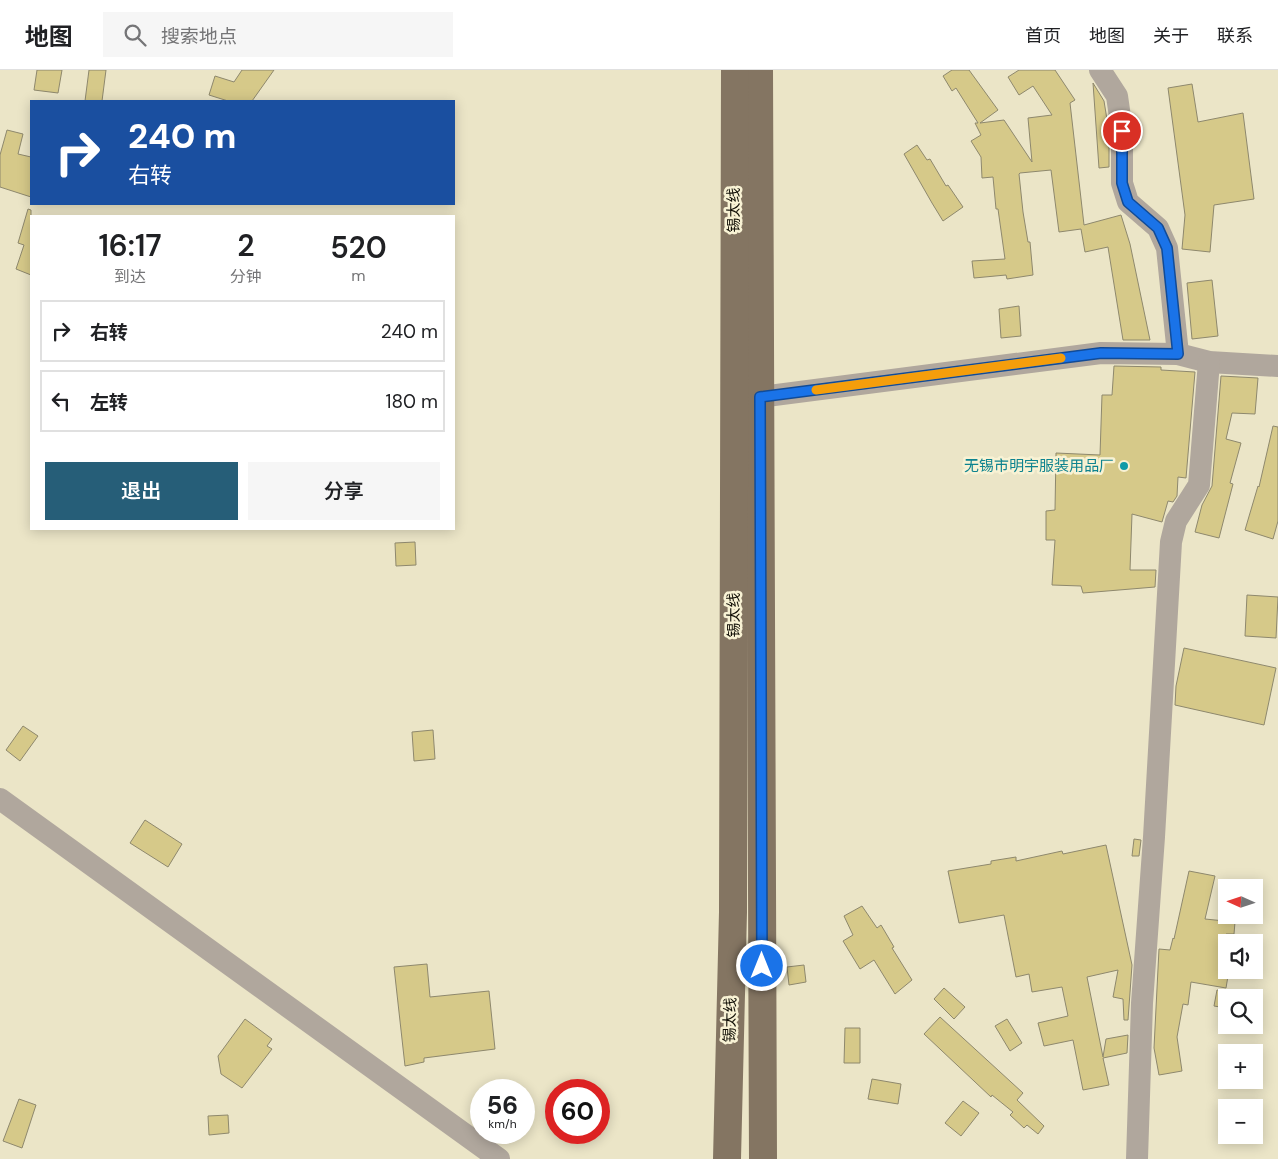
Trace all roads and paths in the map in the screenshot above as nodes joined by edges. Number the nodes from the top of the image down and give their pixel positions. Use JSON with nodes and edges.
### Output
{"nodes":[{"id":1,"x":735,"y":70,"type":"edge"},
{"id":2,"x":759,"y":70,"type":"edge"},
{"id":3,"x":1100,"y":70,"type":"edge"},
{"id":4,"x":1178,"y":354,"type":"junction"},
{"id":5,"x":1209,"y":362,"type":"junction"},
{"id":6,"x":1278,"y":366,"type":"edge"},
{"id":7,"x":760,"y":397,"type":"junction"},
{"id":8,"x":0,"y":799,"type":"edge"},
{"id":9,"x":499,"y":1159,"type":"edge"},
{"id":10,"x":727,"y":1159,"type":"edge"},
{"id":11,"x":763,"y":1159,"type":"edge"},
{"id":12,"x":1136,"y":1159,"type":"edge"}],
"edges":[{"from":1,"to":10,"type":"main road","name":"锡太线"},
{"from":2,"to":7,"type":"main road","name":"锡太线"},
{"from":3,"to":4,"type":"street"},
{"from":4,"to":5,"type":"street"},
{"from":4,"to":7,"type":"street"},
{"from":5,"to":6,"type":"street"},
{"from":5,"to":12,"type":"street"},
{"from":7,"to":11,"type":"main road","name":"锡太线"},
{"from":8,"to":9,"type":"street"}]}
